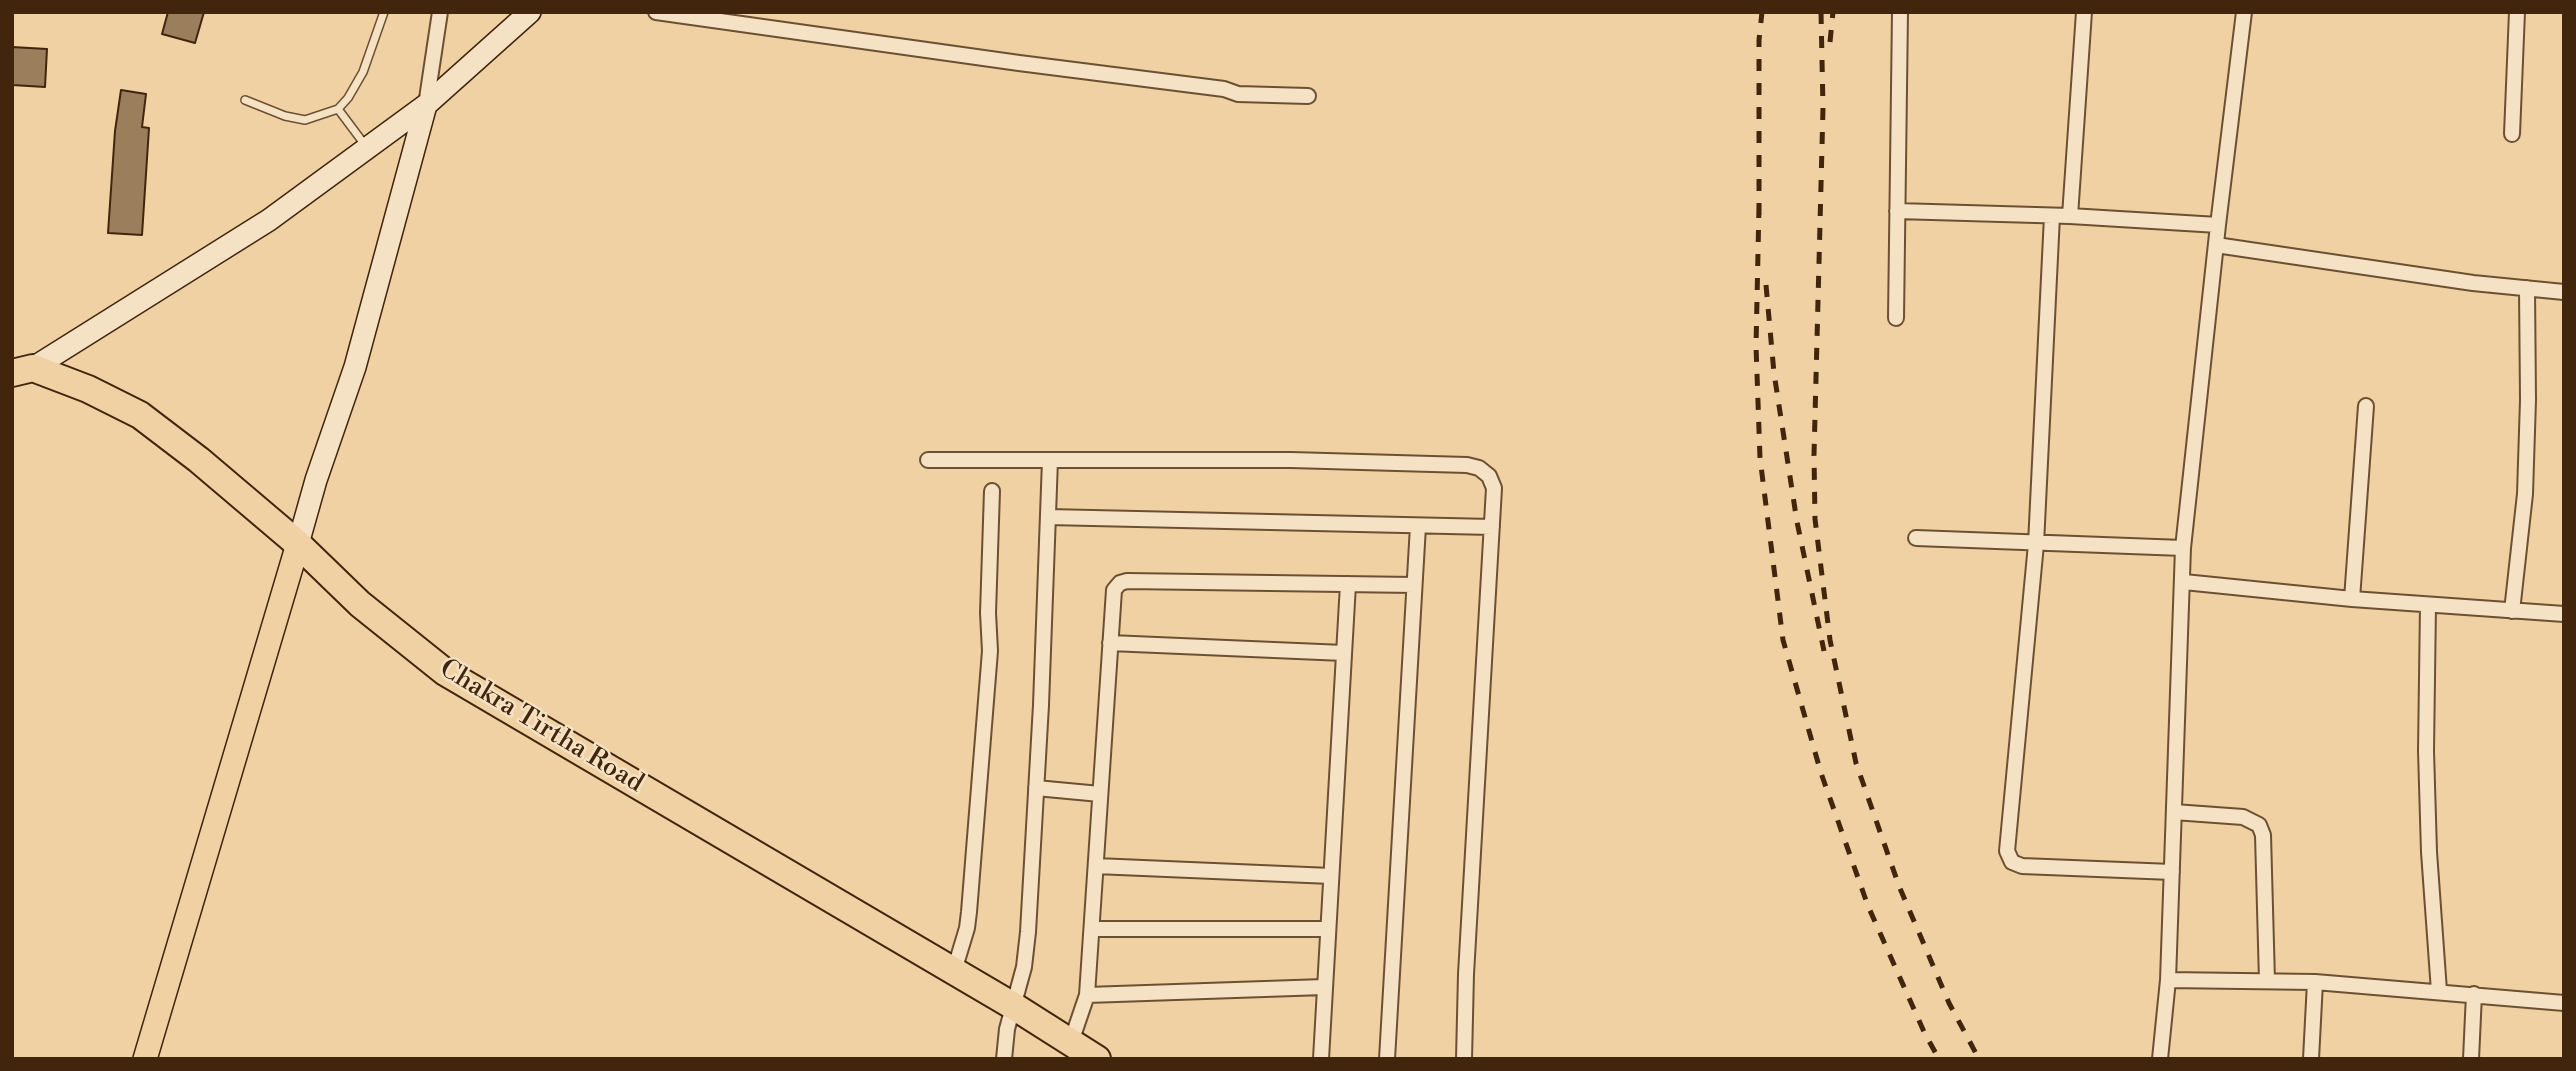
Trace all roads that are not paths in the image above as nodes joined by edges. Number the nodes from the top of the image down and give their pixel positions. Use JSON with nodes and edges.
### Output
{"nodes":[{"id":1,"x":384,"y":12,"type":"edge"},
{"id":2,"x":440,"y":12,"type":"edge"},
{"id":3,"x":530,"y":12,"type":"edge"},
{"id":4,"x":656,"y":12,"type":"edge"},
{"id":5,"x":1900,"y":12,"type":"edge"},
{"id":6,"x":2084,"y":12,"type":"edge"},
{"id":7,"x":2244,"y":12,"type":"edge"},
{"id":8,"x":2517,"y":12,"type":"edge"},
{"id":9,"x":1308,"y":96,"type":"dead end"},
{"id":10,"x":245,"y":100,"type":"dead end"},
{"id":11,"x":426,"y":105,"type":"junction"},
{"id":12,"x":338,"y":109,"type":"junction"},
{"id":13,"x":2512,"y":134,"type":"dead end"},
{"id":14,"x":367,"y":148,"type":"junction"},
{"id":15,"x":1897,"y":211,"type":"junction"},
{"id":16,"x":2052,"y":216,"type":"junction"},
{"id":17,"x":2070,"y":216,"type":"junction"},
{"id":18,"x":2218,"y":225,"type":"junction"},
{"id":19,"x":2217,"y":245,"type":"junction"},
{"id":20,"x":2528,"y":288,"type":"junction"},
{"id":21,"x":2564,"y":292,"type":"edge"},
{"id":22,"x":1896,"y":318,"type":"dead end"},
{"id":23,"x":23,"y":370,"type":"edge"},
{"id":24,"x":2366,"y":406,"type":"dead end"},
{"id":25,"x":928,"y":460,"type":"dead end"},
{"id":26,"x":1050,"y":460,"type":"junction"},
{"id":27,"x":992,"y":491,"type":"dead end"},
{"id":28,"x":1048,"y":517,"type":"junction"},
{"id":29,"x":1418,"y":526,"type":"junction"},
{"id":30,"x":1492,"y":527,"type":"junction"},
{"id":31,"x":1916,"y":538,"type":"dead end"},
{"id":32,"x":298,"y":544,"type":"junction"},
{"id":33,"x":2036,"y":544,"type":"junction"},
{"id":34,"x":2183,"y":548,"type":"junction"},
{"id":35,"x":2183,"y":582,"type":"junction"},
{"id":36,"x":1348,"y":584,"type":"junction"},
{"id":37,"x":1415,"y":585,"type":"junction"},
{"id":38,"x":2352,"y":598,"type":"junction"},
{"id":39,"x":2428,"y":605,"type":"junction"},
{"id":40,"x":2512,"y":611,"type":"junction"},
{"id":41,"x":2564,"y":614,"type":"edge"},
{"id":42,"x":1110,"y":643,"type":"junction"},
{"id":43,"x":1344,"y":653,"type":"junction"},
{"id":44,"x":1036,"y":788,"type":"junction"},
{"id":45,"x":1100,"y":794,"type":"junction"},
{"id":46,"x":2174,"y":812,"type":"junction"},
{"id":47,"x":1096,"y":866,"type":"junction"},
{"id":48,"x":2172,"y":872,"type":"junction"},
{"id":49,"x":1331,"y":876,"type":"junction"},
{"id":50,"x":1092,"y":929,"type":"junction"},
{"id":51,"x":1328,"y":929,"type":"junction"},
{"id":52,"x":954,"y":971,"type":"junction"},
{"id":53,"x":2168,"y":980,"type":"junction"},
{"id":54,"x":2267,"y":981,"type":"junction"},
{"id":55,"x":2315,"y":982,"type":"junction"},
{"id":56,"x":1324,"y":987,"type":"junction"},
{"id":57,"x":2439,"y":991,"type":"junction"},
{"id":58,"x":2474,"y":994,"type":"junction"},
{"id":59,"x":1087,"y":995,"type":"junction"},
{"id":60,"x":2564,"y":1003,"type":"edge"},
{"id":61,"x":1015,"y":1007,"type":"junction"},
{"id":62,"x":1071,"y":1042,"type":"junction"},
{"id":63,"x":145,"y":1059,"type":"edge"},
{"id":64,"x":1004,"y":1059,"type":"edge"},
{"id":65,"x":1097,"y":1059,"type":"edge"},
{"id":66,"x":1321,"y":1059,"type":"edge"},
{"id":67,"x":1387,"y":1059,"type":"edge"},
{"id":68,"x":1464,"y":1059,"type":"edge"},
{"id":69,"x":2160,"y":1059,"type":"edge"},
{"id":70,"x":2311,"y":1059,"type":"edge"},
{"id":71,"x":2471,"y":1059,"type":"edge"}],
"edges":[{"from":1,"to":12,"type":"lane"},
{"from":2,"to":11,"type":"street"},
{"from":3,"to":11,"type":"main road"},
{"from":4,"to":9,"type":"street"},
{"from":5,"to":15,"type":"street"},
{"from":6,"to":17,"type":"street"},
{"from":7,"to":18,"type":"street"},
{"from":8,"to":13,"type":"street"},
{"from":10,"to":12,"type":"lane"},
{"from":11,"to":14,"type":"main road"},
{"from":11,"to":32,"type":"main road"},
{"from":12,"to":14,"type":"lane"},
{"from":14,"to":23,"type":"main road"},
{"from":15,"to":16,"type":"street"},
{"from":15,"to":22,"type":"street"},
{"from":16,"to":17,"type":"street"},
{"from":16,"to":33,"type":"street"},
{"from":17,"to":18,"type":"street"},
{"from":18,"to":19,"type":"street"},
{"from":19,"to":20,"type":"street"},
{"from":19,"to":34,"type":"street"},
{"from":20,"to":21,"type":"street"},
{"from":20,"to":40,"type":"street"},
{"from":23,"to":32,"type":"highway","name":"Chakra Tirtha Road"},
{"from":24,"to":38,"type":"street"},
{"from":25,"to":26,"type":"street"},
{"from":26,"to":28,"type":"street"},
{"from":26,"to":30,"type":"street"},
{"from":27,"to":52,"type":"street"},
{"from":28,"to":29,"type":"street"},
{"from":28,"to":44,"type":"street"},
{"from":29,"to":30,"type":"street"},
{"from":29,"to":37,"type":"street"},
{"from":30,"to":68,"type":"street"},
{"from":31,"to":33,"type":"street"},
{"from":32,"to":52,"type":"highway","name":"Chakra Tirtha Road"},
{"from":32,"to":63,"type":"main road"},
{"from":33,"to":34,"type":"street"},
{"from":33,"to":48,"type":"street"},
{"from":34,"to":35,"type":"street"},
{"from":35,"to":38,"type":"street"},
{"from":35,"to":46,"type":"street"},
{"from":36,"to":37,"type":"street"},
{"from":36,"to":42,"type":"street"},
{"from":36,"to":43,"type":"street"},
{"from":37,"to":67,"type":"street"},
{"from":38,"to":39,"type":"street"},
{"from":39,"to":40,"type":"street"},
{"from":39,"to":57,"type":"street"},
{"from":40,"to":41,"type":"street"},
{"from":42,"to":43,"type":"street"},
{"from":42,"to":45,"type":"street"},
{"from":43,"to":49,"type":"street"},
{"from":44,"to":45,"type":"street"},
{"from":44,"to":61,"type":"street"},
{"from":45,"to":47,"type":"street"},
{"from":46,"to":48,"type":"street"},
{"from":46,"to":54,"type":"street"},
{"from":47,"to":49,"type":"street"},
{"from":47,"to":50,"type":"street"},
{"from":48,"to":53,"type":"street"},
{"from":49,"to":51,"type":"street"},
{"from":50,"to":51,"type":"street"},
{"from":50,"to":59,"type":"street"},
{"from":51,"to":56,"type":"street"},
{"from":52,"to":61,"type":"highway","name":"Chakra Tirtha Road"},
{"from":53,"to":54,"type":"street"},
{"from":53,"to":69,"type":"street"},
{"from":54,"to":55,"type":"street"},
{"from":55,"to":57,"type":"street"},
{"from":55,"to":70,"type":"street"},
{"from":56,"to":59,"type":"street"},
{"from":56,"to":66,"type":"street"},
{"from":57,"to":58,"type":"street"},
{"from":58,"to":60,"type":"street"},
{"from":58,"to":71,"type":"street"},
{"from":59,"to":62,"type":"street"},
{"from":61,"to":62,"type":"highway","name":"Chakra Tirtha Road"},
{"from":61,"to":64,"type":"street"},
{"from":62,"to":65,"type":"highway","name":"Chakra Tirtha Road"}]}
